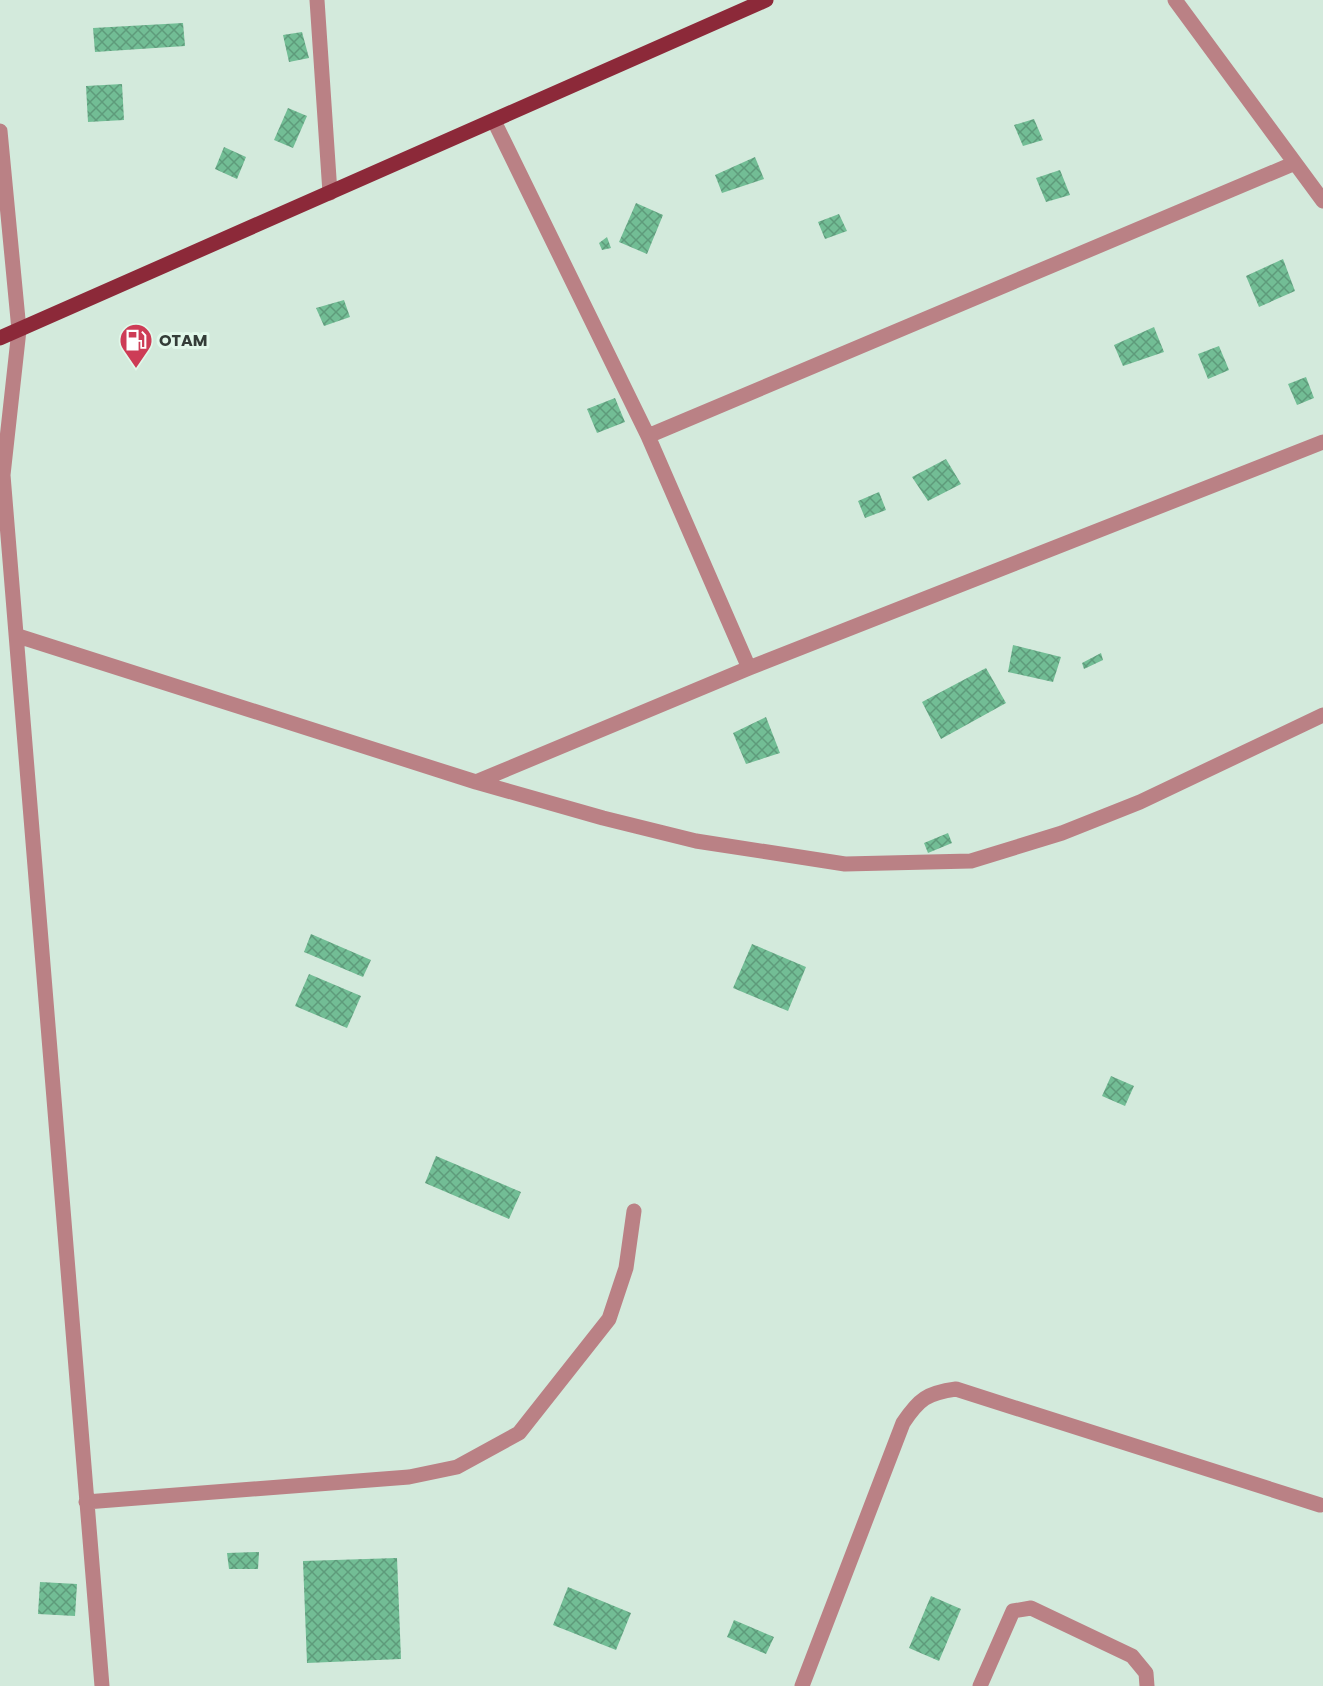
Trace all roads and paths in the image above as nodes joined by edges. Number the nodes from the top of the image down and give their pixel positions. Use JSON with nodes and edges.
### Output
{"nodes":[{"id":1,"x":317,"y":0,"type":"edge"},
{"id":2,"x":765,"y":0,"type":"edge"},
{"id":3,"x":1175,"y":0,"type":"edge"},
{"id":4,"x":494,"y":120,"type":"junction"},
{"id":5,"x":0,"y":131,"type":"edge"},
{"id":6,"x":1295,"y":163,"type":"junction"},
{"id":7,"x":330,"y":193,"type":"junction"},
{"id":8,"x":1323,"y":201,"type":"edge"},
{"id":9,"x":19,"y":330,"type":"junction"},
{"id":10,"x":0,"y":338,"type":"edge"},
{"id":11,"x":648,"y":436,"type":"junction"},
{"id":12,"x":1323,"y":442,"type":"edge"},
{"id":13,"x":2,"y":473,"type":"edge"},
{"id":14,"x":18,"y":636,"type":"junction"},
{"id":15,"x":749,"y":668,"type":"junction"},
{"id":16,"x":1323,"y":715,"type":"edge"},
{"id":17,"x":476,"y":782,"type":"junction"},
{"id":18,"x":633,"y":1211,"type":"dead end"},
{"id":19,"x":86,"y":1502,"type":"junction"},
{"id":20,"x":1320,"y":1505,"type":"dead end"},
{"id":21,"x":102,"y":1686,"type":"edge"},
{"id":22,"x":802,"y":1686,"type":"edge"},
{"id":23,"x":980,"y":1686,"type":"edge"},
{"id":24,"x":1147,"y":1686,"type":"edge"}],
"edges":[{"from":1,"to":7,"type":"street"},
{"from":2,"to":4,"type":"main road"},
{"from":3,"to":6,"type":"street"},
{"from":4,"to":7,"type":"main road"},
{"from":4,"to":11,"type":"street"},
{"from":5,"to":9,"type":"street"},
{"from":6,"to":8,"type":"street"},
{"from":6,"to":11,"type":"street"},
{"from":7,"to":9,"type":"main road"},
{"from":9,"to":10,"type":"main road"},
{"from":9,"to":13,"type":"street"},
{"from":11,"to":15,"type":"street"},
{"from":12,"to":15,"type":"street"},
{"from":13,"to":14,"type":"street"},
{"from":14,"to":17,"type":"street"},
{"from":14,"to":19,"type":"street"},
{"from":15,"to":17,"type":"street"},
{"from":16,"to":17,"type":"street"},
{"from":18,"to":19,"type":"street"},
{"from":19,"to":21,"type":"street"},
{"from":20,"to":22,"type":"street"},
{"from":23,"to":24,"type":"street"}]}
